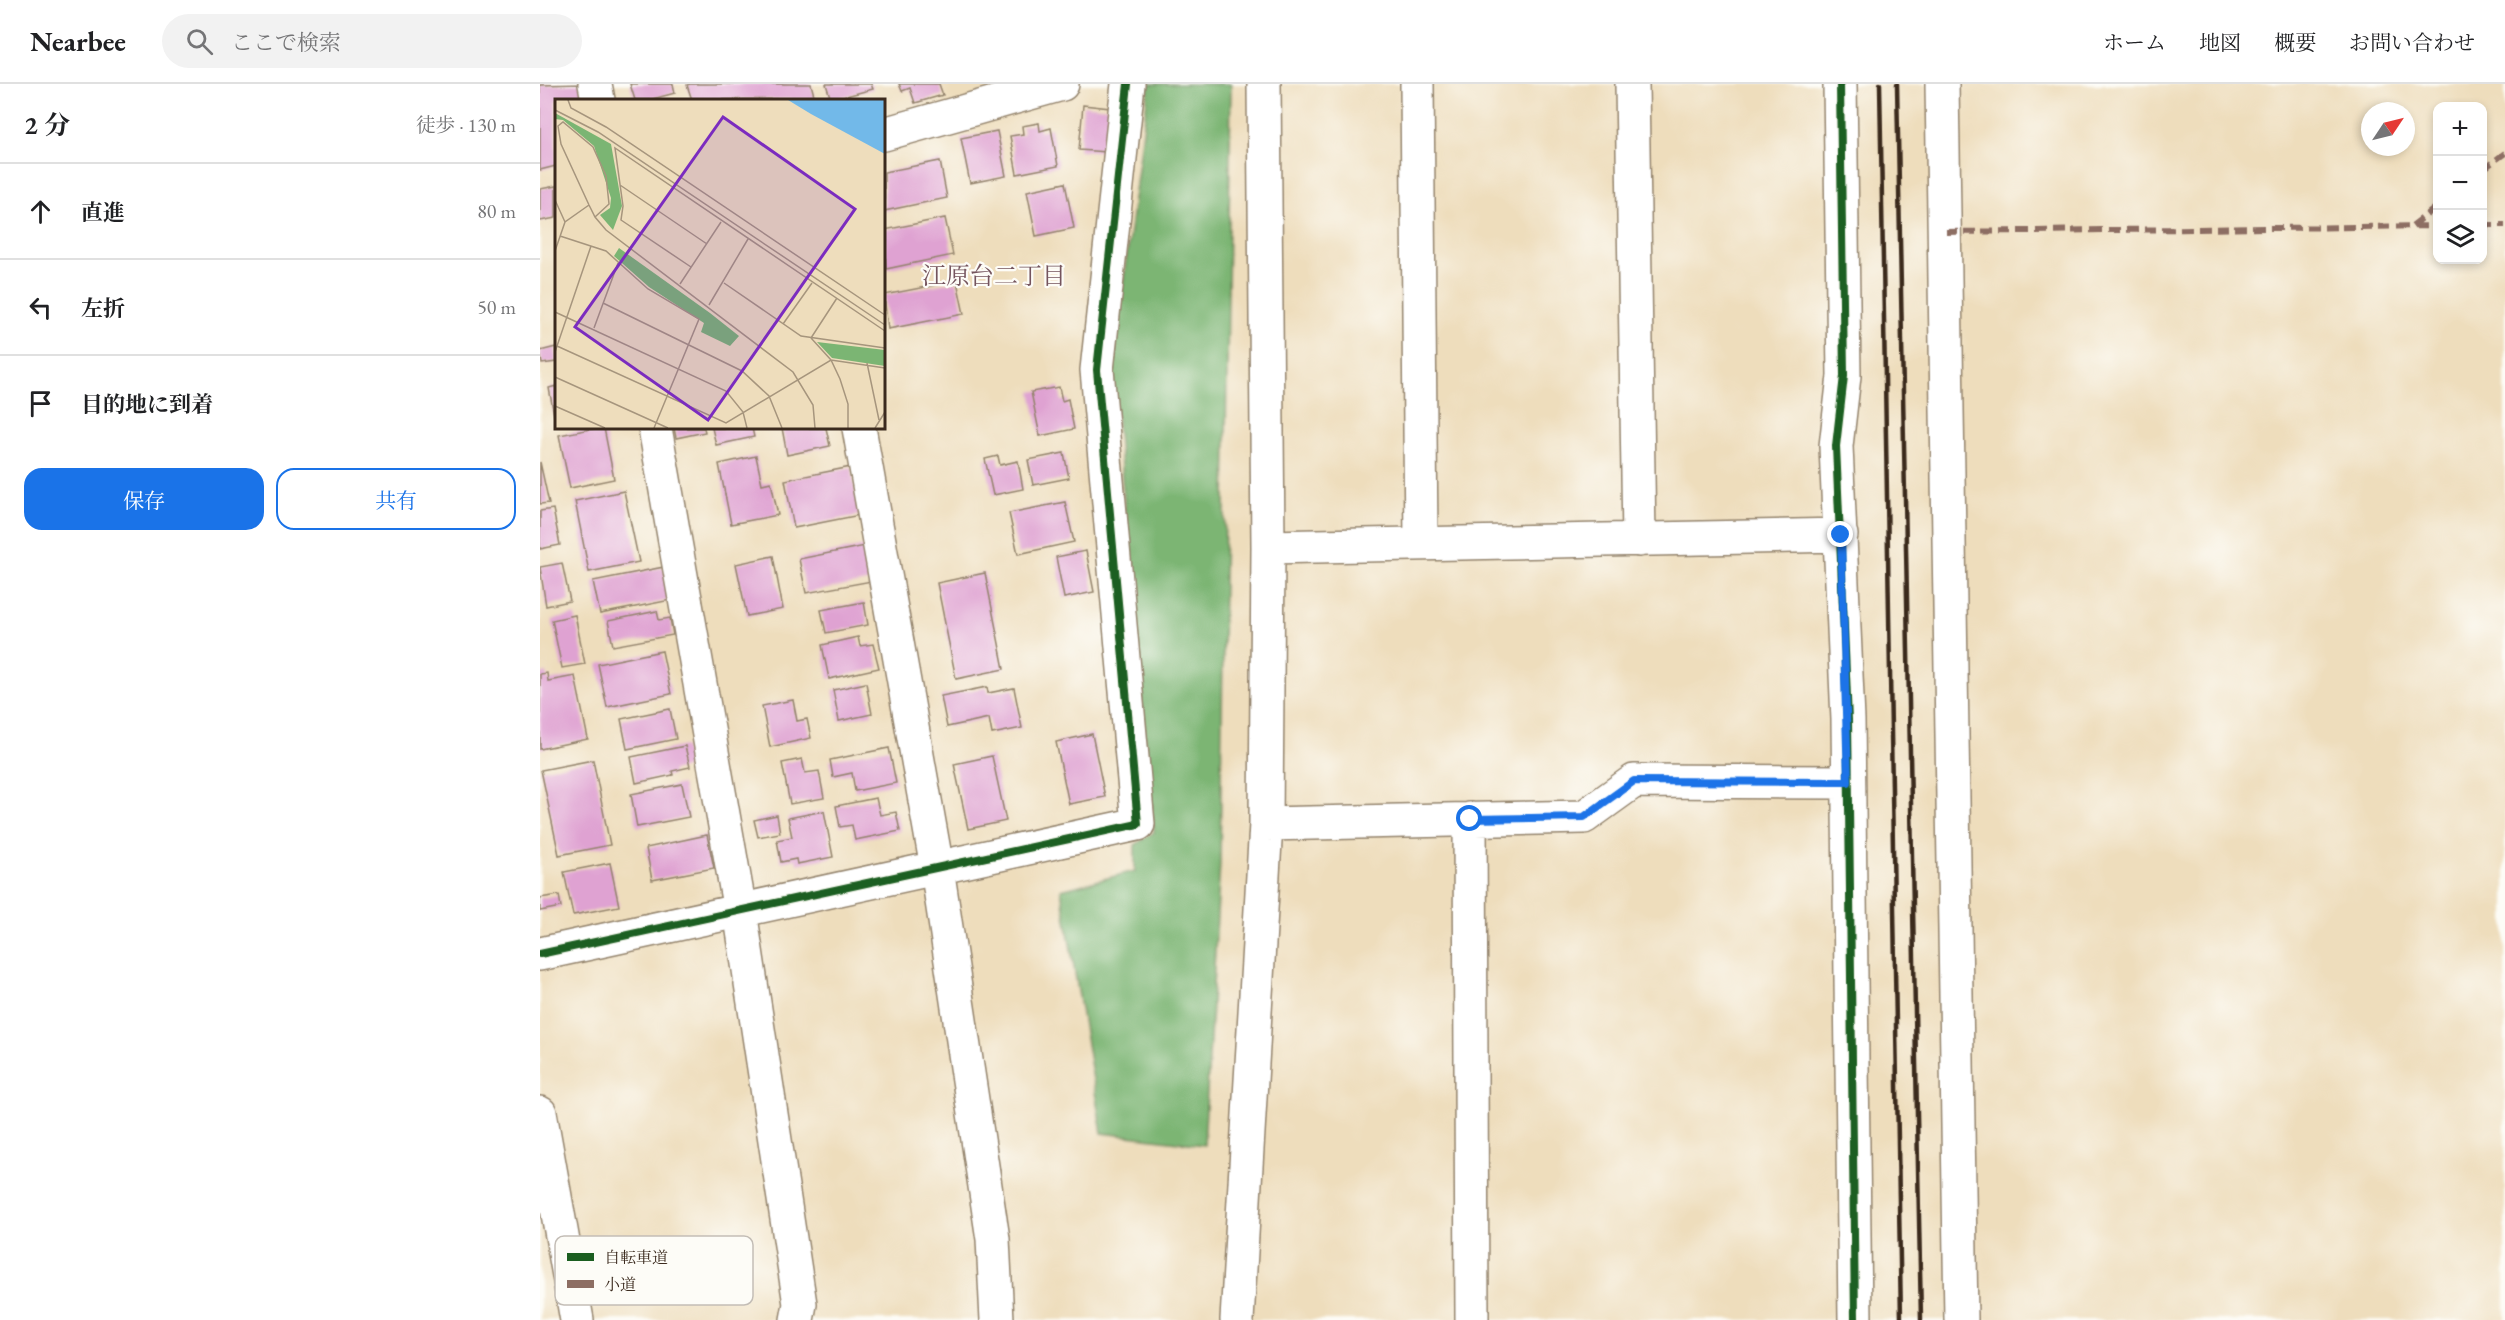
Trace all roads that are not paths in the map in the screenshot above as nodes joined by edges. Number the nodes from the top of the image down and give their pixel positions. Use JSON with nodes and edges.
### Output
{"nodes":[{"id":1,"x":595,"y":84,"type":"edge"},
{"id":2,"x":1062,"y":84,"type":"edge"},
{"id":3,"x":1128,"y":84,"type":"edge"},
{"id":4,"x":1264,"y":84,"type":"edge"},
{"id":5,"x":1417,"y":84,"type":"edge"},
{"id":6,"x":1632,"y":84,"type":"edge"},
{"id":7,"x":1840,"y":84,"type":"edge"},
{"id":8,"x":1942,"y":84,"type":"edge"},
{"id":9,"x":598,"y":99,"type":"edge"},
{"id":10,"x":885,"y":134,"type":"edge"},
{"id":11,"x":656,"y":429,"type":"edge"},
{"id":12,"x":859,"y":429,"type":"edge"},
{"id":13,"x":1841,"y":535,"type":"junction"},
{"id":14,"x":1639,"y":540,"type":"junction"},
{"id":15,"x":1421,"y":544,"type":"junction"},
{"id":16,"x":1268,"y":547,"type":"junction"},
{"id":17,"x":1848,"y":782,"type":"junction"},
{"id":18,"x":1470,"y":819,"type":"junction"},
{"id":19,"x":1266,"y":824,"type":"junction"},
{"id":20,"x":937,"y":868,"type":"junction"},
{"id":21,"x":740,"y":911,"type":"junction"},
{"id":22,"x":540,"y":954,"type":"edge"},
{"id":23,"x":540,"y":1113,"type":"edge"},
{"id":24,"x":562,"y":1236,"type":"edge"},
{"id":25,"x":574,"y":1305,"type":"edge"},
{"id":26,"x":577,"y":1320,"type":"edge"},
{"id":27,"x":797,"y":1320,"type":"edge"},
{"id":28,"x":997,"y":1320,"type":"edge"},
{"id":29,"x":1237,"y":1320,"type":"edge"},
{"id":30,"x":1472,"y":1320,"type":"edge"},
{"id":31,"x":1855,"y":1320,"type":"edge"},
{"id":32,"x":1961,"y":1320,"type":"edge"}],
"edges":[{"from":1,"to":9,"type":"street"},
{"from":2,"to":10,"type":"street"},
{"from":3,"to":20,"type":"street"},
{"from":4,"to":16,"type":"street"},
{"from":5,"to":15,"type":"street"},
{"from":6,"to":14,"type":"street"},
{"from":7,"to":13,"type":"street"},
{"from":8,"to":32,"type":"street"},
{"from":11,"to":21,"type":"street"},
{"from":12,"to":20,"type":"street"},
{"from":13,"to":14,"type":"street"},
{"from":13,"to":17,"type":"street"},
{"from":14,"to":15,"type":"street"},
{"from":15,"to":16,"type":"street"},
{"from":16,"to":19,"type":"street"},
{"from":17,"to":18,"type":"street"},
{"from":17,"to":31,"type":"street"},
{"from":18,"to":19,"type":"street"},
{"from":18,"to":30,"type":"street"},
{"from":19,"to":29,"type":"street"},
{"from":20,"to":21,"type":"street"},
{"from":20,"to":28,"type":"street"},
{"from":21,"to":22,"type":"street"},
{"from":21,"to":27,"type":"street"},
{"from":23,"to":24,"type":"street"},
{"from":25,"to":26,"type":"street"}]}
